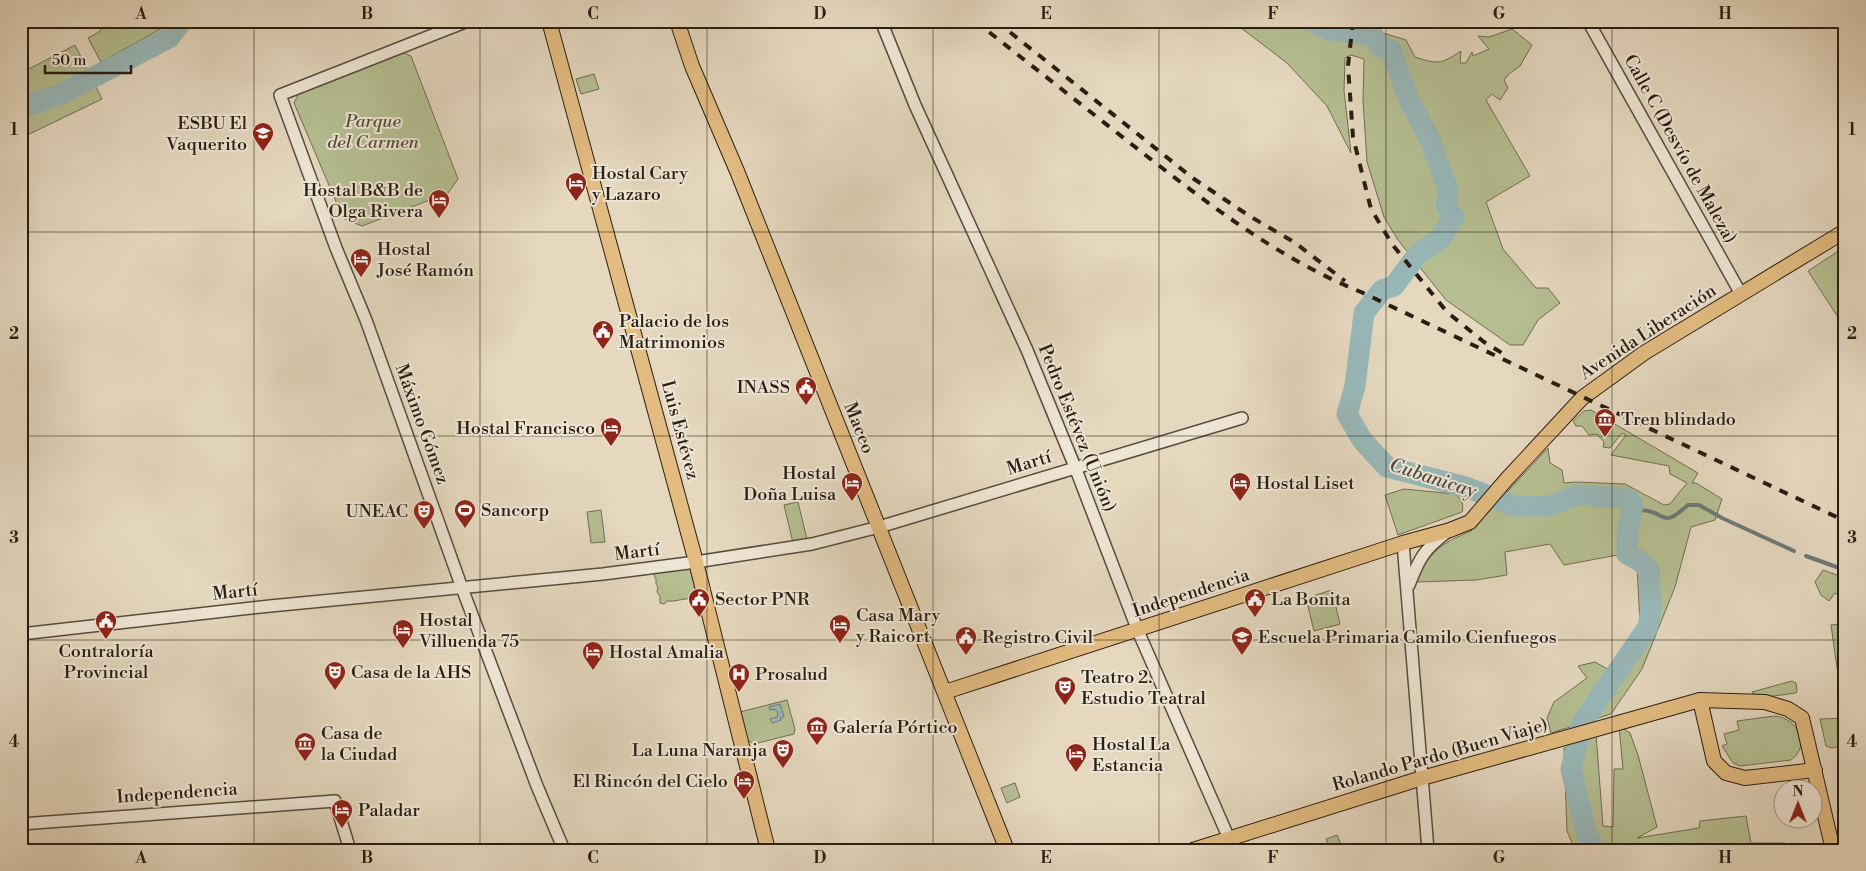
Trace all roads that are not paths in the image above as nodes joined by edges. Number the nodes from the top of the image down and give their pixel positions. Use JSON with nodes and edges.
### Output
{"nodes":[{"id":1,"x":468,"y":21,"type":"edge"},
{"id":2,"x":549,"y":21,"type":"edge"},
{"id":3,"x":677,"y":21,"type":"edge"},
{"id":4,"x":881,"y":21,"type":"edge"},
{"id":5,"x":1588,"y":21,"type":"edge"},
{"id":6,"x":1845,"y":231,"type":"edge"},
{"id":7,"x":1741,"y":294,"type":"junction"},
{"id":8,"x":1242,"y":418,"type":"dead end"},
{"id":9,"x":1075,"y":467,"type":"junction"},
{"id":10,"x":879,"y":526,"type":"junction"},
{"id":11,"x":1450,"y":530,"type":"junction"},
{"id":12,"x":1404,"y":543,"type":"junction"},
{"id":13,"x":696,"y":562,"type":"junction"},
{"id":14,"x":1408,"y":586,"type":"junction"},
{"id":15,"x":462,"y":588,"type":"junction"},
{"id":16,"x":1138,"y":631,"type":"junction"},
{"id":17,"x":21,"y":634,"type":"edge"},
{"id":18,"x":945,"y":692,"type":"junction"},
{"id":19,"x":1700,"y":700,"type":"junction"},
{"id":20,"x":1815,"y":770,"type":"junction"},
{"id":21,"x":1422,"y":778,"type":"junction"},
{"id":22,"x":21,"y":824,"type":"edge"},
{"id":23,"x":1232,"y":844,"type":"edge"},
{"id":24,"x":350,"y":850,"type":"edge"},
{"id":25,"x":564,"y":850,"type":"edge"},
{"id":26,"x":768,"y":850,"type":"edge"},
{"id":27,"x":1007,"y":850,"type":"edge"},
{"id":28,"x":1193,"y":850,"type":"edge"},
{"id":29,"x":1428,"y":850,"type":"edge"},
{"id":30,"x":1833,"y":850,"type":"edge"}],
"edges":[{"from":1,"to":15,"type":"street","name":"Máximo Gómez"},
{"from":2,"to":13,"type":"main road","name":"Luis Estévez"},
{"from":3,"to":10,"type":"main road","name":"Maceo"},
{"from":4,"to":9,"type":"street","name":"Pedro Estévez (Unión)"},
{"from":5,"to":7,"type":"street","name":"Calle C (Desvío de Maleza)"},
{"from":6,"to":7,"type":"main road","name":"Avenida Liberación"},
{"from":7,"to":11,"type":"main road","name":"Avenida Liberación"},
{"from":8,"to":9,"type":"street","name":"Martí"},
{"from":9,"to":10,"type":"street","name":"Martí"},
{"from":9,"to":16,"type":"street","name":"Pedro Estévez (Unión)"},
{"from":10,"to":13,"type":"street","name":"Martí"},
{"from":10,"to":18,"type":"main road","name":"Maceo"},
{"from":11,"to":12,"type":"main road","name":"Independencia"},
{"from":11,"to":14,"type":"street"},
{"from":12,"to":14,"type":"street"},
{"from":12,"to":16,"type":"main road","name":"Independencia"},
{"from":13,"to":15,"type":"street","name":"Martí"},
{"from":13,"to":26,"type":"main road","name":"Luis Estévez"},
{"from":14,"to":21,"type":"street"},
{"from":15,"to":17,"type":"street","name":"Martí"},
{"from":15,"to":25,"type":"street","name":"Máximo Gómez"},
{"from":16,"to":18,"type":"main road","name":"Independencia"},
{"from":16,"to":23,"type":"street","name":"Pedro Estévez (Unión)"},
{"from":18,"to":27,"type":"main road","name":"Maceo"},
{"from":19,"to":20,"type":"main road","name":"Rolando Pardo (Buen Viaje)"},
{"from":19,"to":20,"type":"main road"},
{"from":19,"to":21,"type":"main road","name":"Rolando Pardo (Buen Viaje)"},
{"from":20,"to":30,"type":"main road"},
{"from":21,"to":23,"type":"main road","name":"Rolando Pardo (Buen Viaje)"},
{"from":21,"to":29,"type":"street"},
{"from":22,"to":24,"type":"street","name":"Independencia"},
{"from":23,"to":28,"type":"main road","name":"Rolando Pardo (Buen Viaje)"}]}
